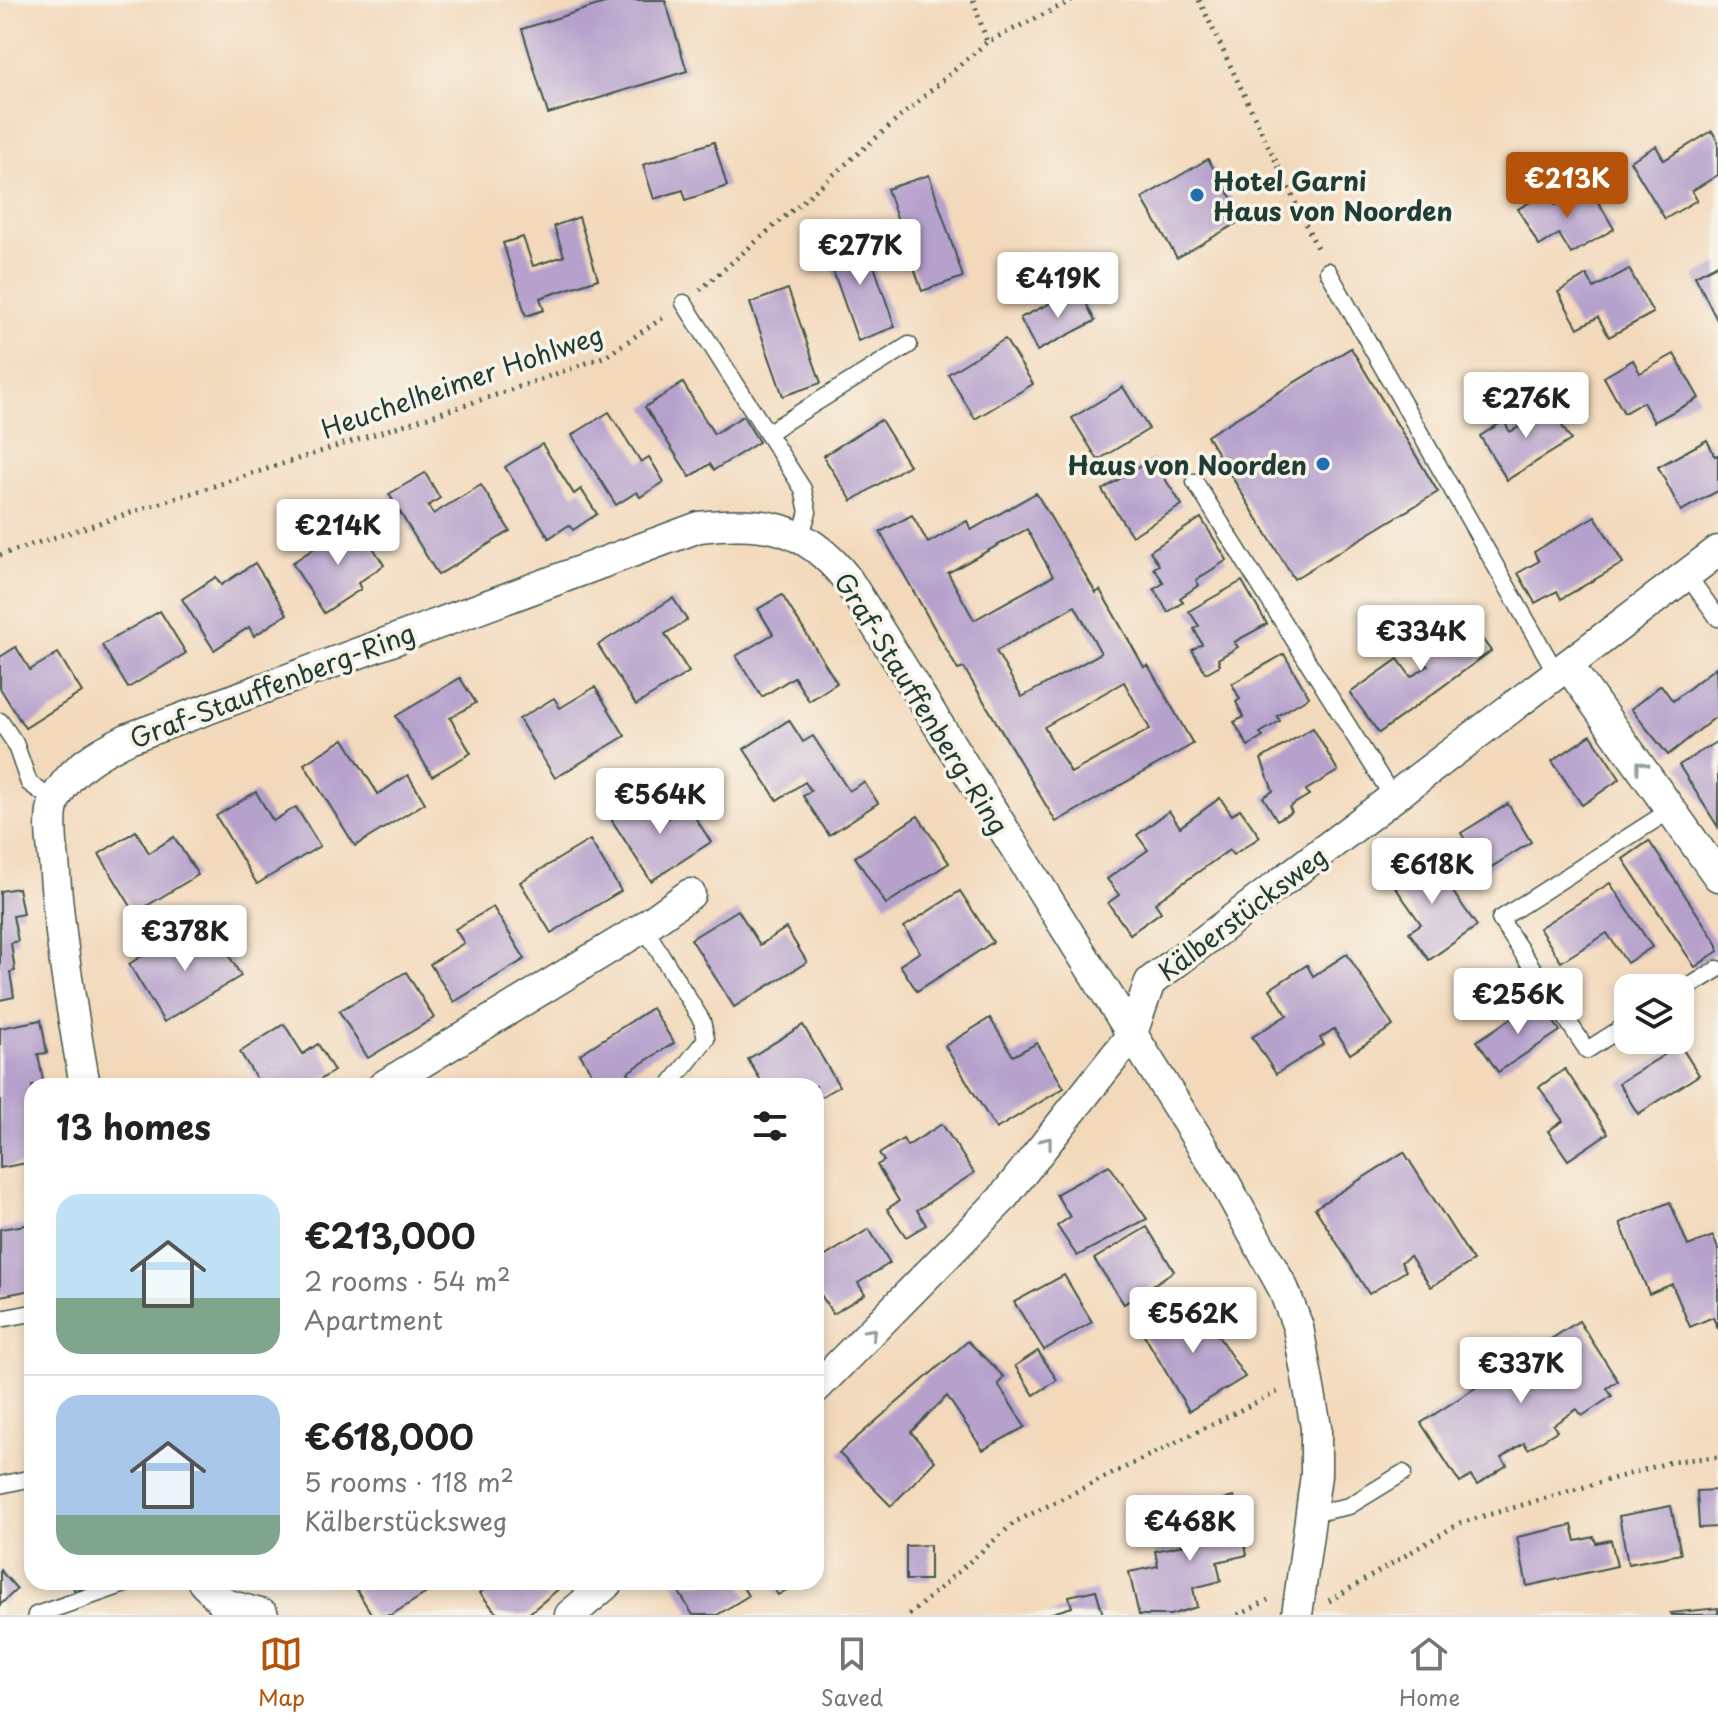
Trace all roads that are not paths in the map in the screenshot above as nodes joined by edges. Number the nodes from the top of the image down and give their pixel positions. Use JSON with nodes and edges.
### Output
{"nodes":[{"id":1,"x":1328,"y":271,"type":"road end"},
{"id":2,"x":684,"y":303,"type":"road end"},
{"id":3,"x":909,"y":345,"type":"dead end"},
{"id":4,"x":767,"y":433,"type":"junction"},
{"id":5,"x":1195,"y":482,"type":"dead end"},
{"id":6,"x":801,"y":535,"type":"junction"},
{"id":7,"x":1718,"y":551,"type":"edge"},
{"id":8,"x":1687,"y":575,"type":"junction"},
{"id":9,"x":1718,"y":618,"type":"edge"},
{"id":10,"x":1564,"y":671,"type":"junction"},
{"id":11,"x":0,"y":721,"type":"edge"},
{"id":12,"x":1394,"y":799,"type":"junction"},
{"id":13,"x":54,"y":801,"type":"junction"},
{"id":14,"x":1672,"y":809,"type":"junction"},
{"id":15,"x":1718,"y":876,"type":"edge"},
{"id":16,"x":690,"y":894,"type":"dead end"},
{"id":17,"x":644,"y":927,"type":"junction"},
{"id":18,"x":1718,"y":969,"type":"edge"},
{"id":19,"x":1694,"y":984,"type":"edge"},
{"id":20,"x":1614,"y":1033,"type":"edge"},
{"id":21,"x":1131,"y":1036,"type":"junction"},
{"id":22,"x":418,"y":1077,"type":"edge"},
{"id":23,"x":84,"y":1078,"type":"edge"},
{"id":24,"x":675,"y":1078,"type":"edge"},
{"id":25,"x":24,"y":1314,"type":"edge"},
{"id":26,"x":0,"y":1319,"type":"edge"},
{"id":27,"x":824,"y":1380,"type":"edge"},
{"id":28,"x":1403,"y":1473,"type":"dead end"},
{"id":29,"x":24,"y":1480,"type":"edge"},
{"id":30,"x":0,"y":1485,"type":"edge"},
{"id":31,"x":1311,"y":1514,"type":"junction"},
{"id":32,"x":108,"y":1590,"type":"edge"},
{"id":33,"x":211,"y":1590,"type":"edge"},
{"id":34,"x":600,"y":1590,"type":"edge"},
{"id":35,"x":1308,"y":1611,"type":"edge"},
{"id":36,"x":36,"y":1615,"type":"edge"},
{"id":37,"x":263,"y":1615,"type":"edge"},
{"id":38,"x":570,"y":1615,"type":"edge"}],
"edges":[{"from":1,"to":10,"type":"lane"},
{"from":2,"to":4,"type":"lane"},
{"from":3,"to":4,"type":"lane"},
{"from":4,"to":6,"type":"lane"},
{"from":5,"to":12,"type":"lane"},
{"from":6,"to":13,"type":"street","name":"Graf-Stauffenberg-Ring"},
{"from":6,"to":21,"type":"street","name":"Graf-Stauffenberg-Ring"},
{"from":7,"to":8,"type":"street","name":"Kälberstücksweg"},
{"from":8,"to":9,"type":"lane"},
{"from":8,"to":10,"type":"street","name":"Kälberstücksweg"},
{"from":10,"to":12,"type":"street","name":"Kälberstücksweg"},
{"from":14,"to":10,"type":"street","one_way":true},
{"from":11,"to":13,"type":"lane"},
{"from":12,"to":21,"type":"street","name":"Kälberstücksweg"},
{"from":13,"to":23,"type":"street"},
{"from":14,"to":15,"type":"street"},
{"from":14,"to":20,"type":"lane"},
{"from":16,"to":17,"type":"street"},
{"from":17,"to":22,"type":"street"},
{"from":17,"to":24,"type":"lane"},
{"from":18,"to":19,"type":"lane"},
{"from":27,"to":21,"type":"street","name":"Kälberstücksweg","one_way":true},
{"from":21,"to":31,"type":"street","name":"Graf-Stauffenberg-Ring"},
{"from":25,"to":26,"type":"lane"},
{"from":28,"to":31,"type":"lane"},
{"from":29,"to":30,"type":"lane"},
{"from":31,"to":35,"type":"street","name":"Graf-Stauffenberg-Ring"},
{"from":32,"to":36,"type":"lane"},
{"from":33,"to":37,"type":"street"},
{"from":34,"to":38,"type":"street"}]}
